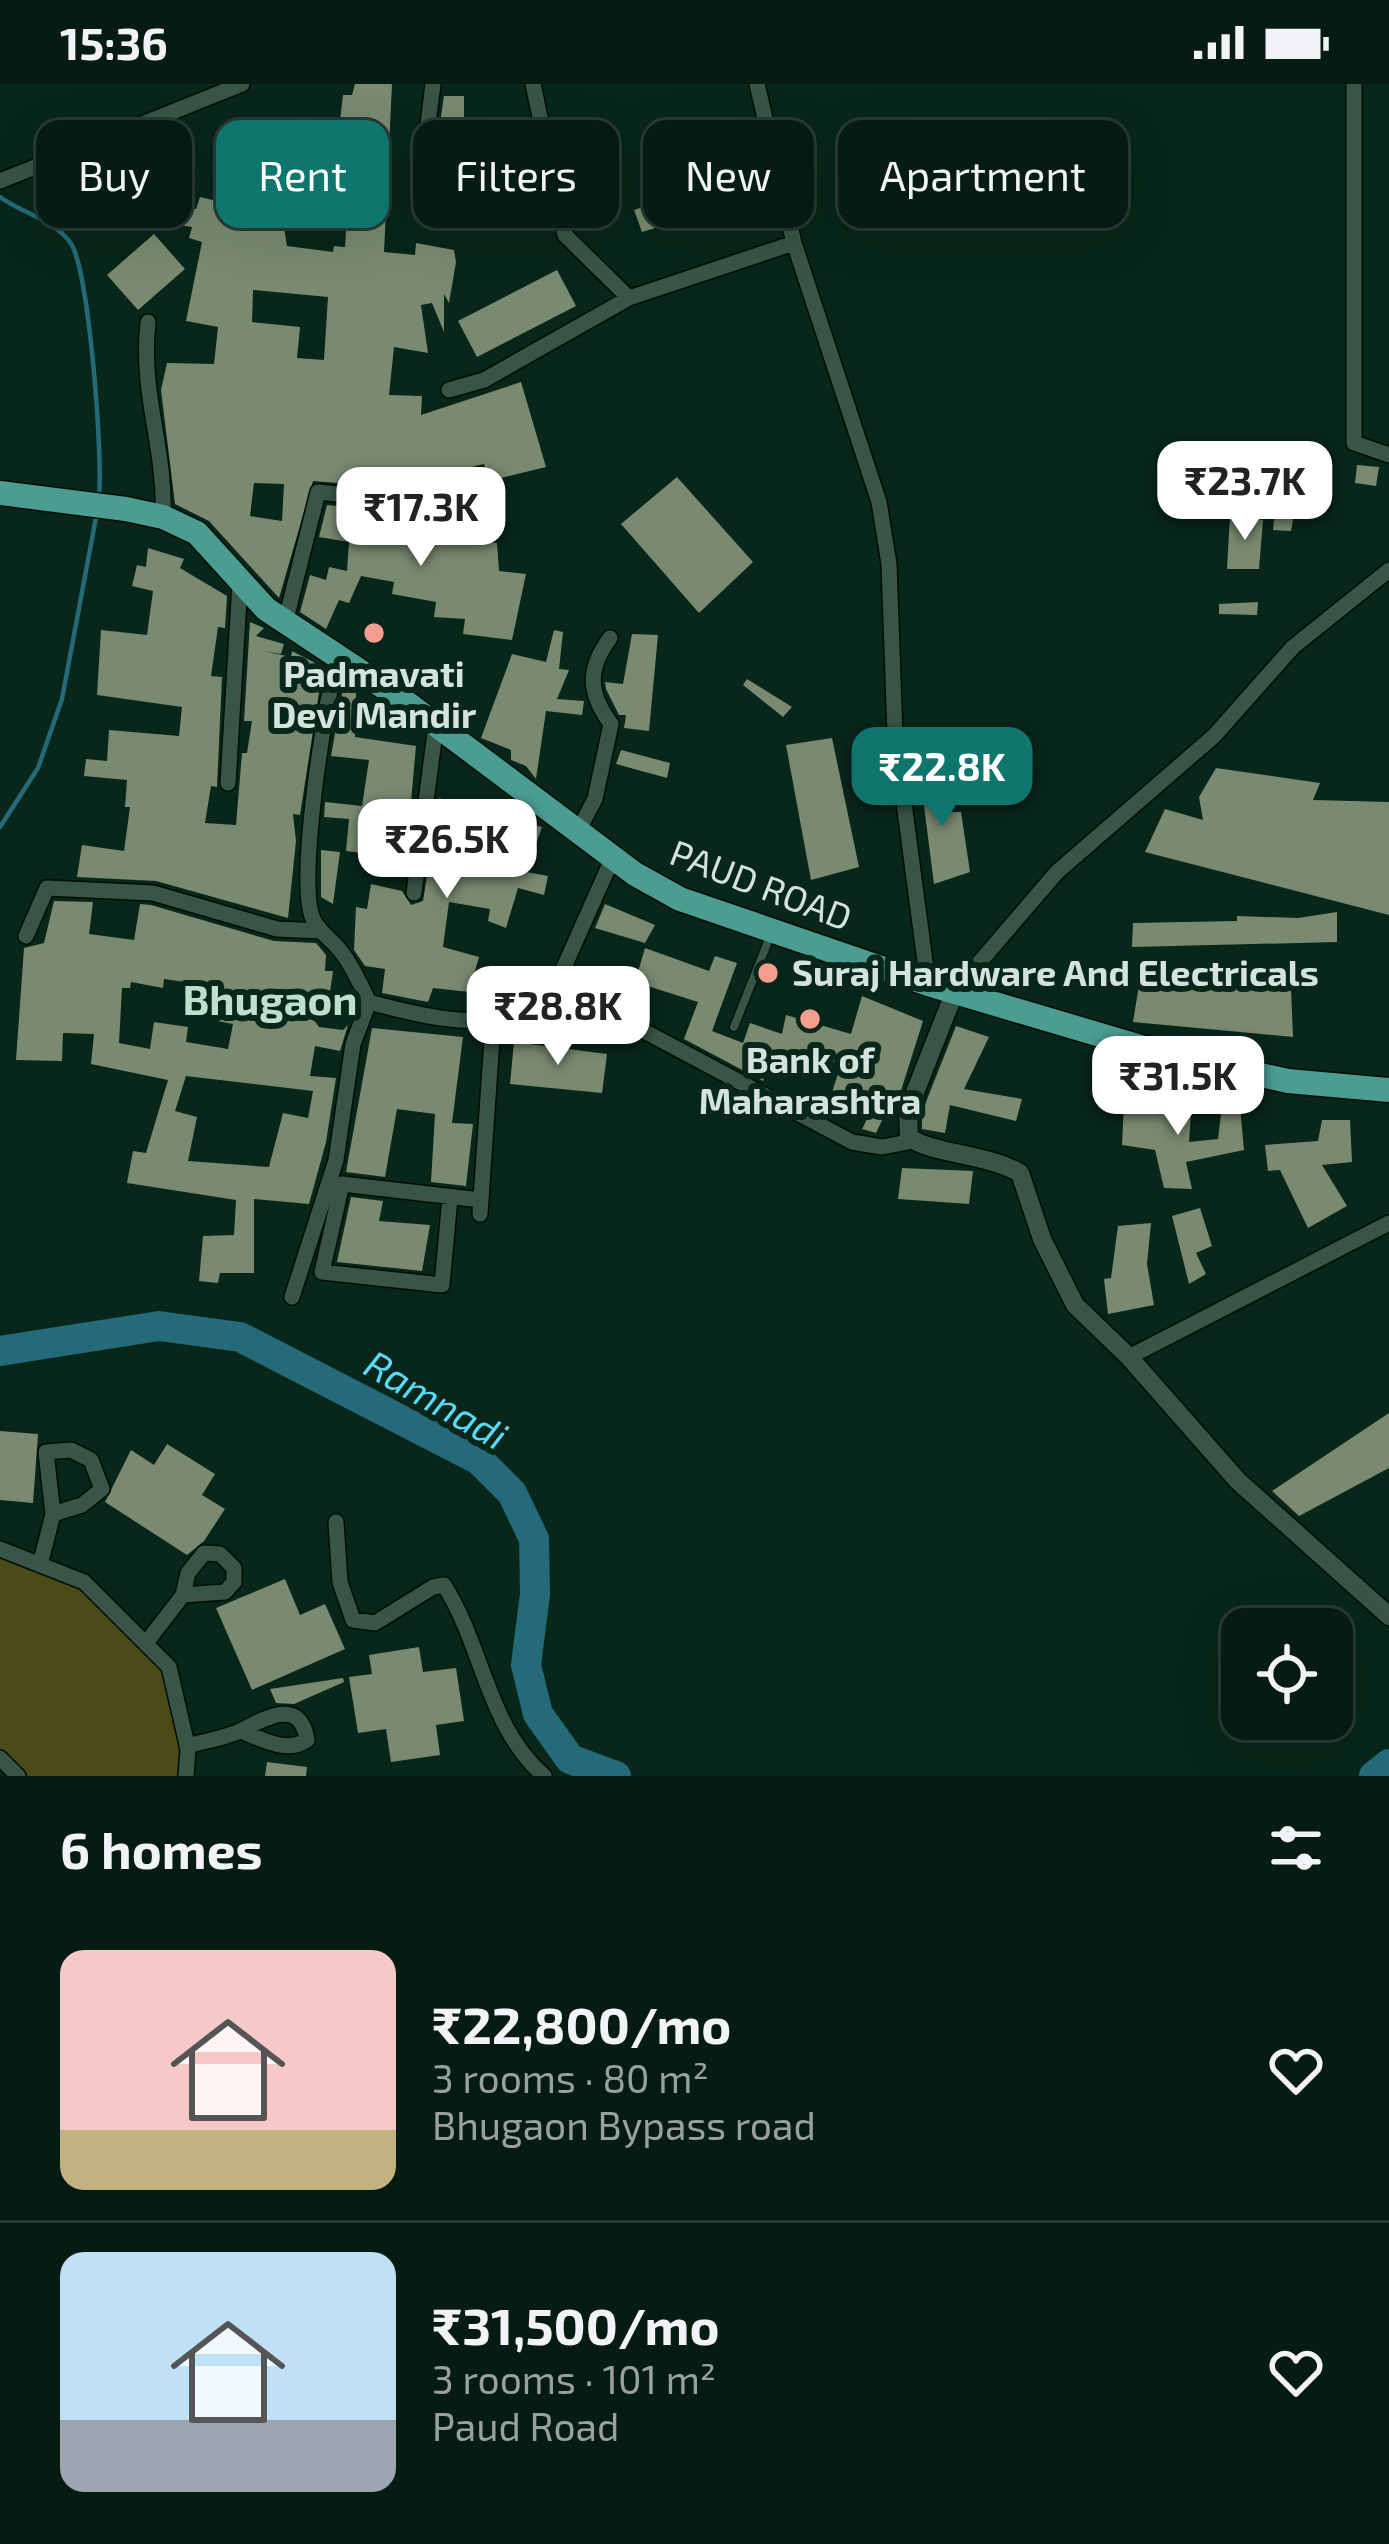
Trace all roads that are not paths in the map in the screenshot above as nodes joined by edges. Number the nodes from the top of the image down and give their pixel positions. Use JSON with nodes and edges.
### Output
{"nodes":[{"id":1,"x":242,"y":84,"type":"edge"},
{"id":2,"x":433,"y":84,"type":"edge"},
{"id":3,"x":532,"y":84,"type":"edge"},
{"id":4,"x":757,"y":84,"type":"edge"},
{"id":5,"x":1354,"y":84,"type":"edge"},
{"id":6,"x":428,"y":120,"type":"edge"},
{"id":7,"x":0,"y":181,"type":"edge"},
{"id":8,"x":794,"y":243,"type":"junction"},
{"id":9,"x":629,"y":298,"type":"junction"},
{"id":10,"x":148,"y":322,"type":"dead end"},
{"id":11,"x":449,"y":390,"type":"dead end"},
{"id":12,"x":1389,"y":455,"type":"edge"},
{"id":13,"x":0,"y":493,"type":"edge"},
{"id":14,"x":442,"y":505,"type":"dead end"},
{"id":15,"x":164,"y":517,"type":"junction"},
{"id":16,"x":1389,"y":570,"type":"edge"},
{"id":17,"x":240,"y":581,"type":"junction"},
{"id":18,"x":285,"y":623,"type":"junction"},
{"id":19,"x":610,"y":638,"type":"dead end"},
{"id":20,"x":338,"y":653,"type":"junction"},
{"id":21,"x":436,"y":724,"type":"junction"},
{"id":22,"x":228,"y":783,"type":"dead end"},
{"id":23,"x":578,"y":831,"type":"junction"},
{"id":24,"x":613,"y":857,"type":"junction"},
{"id":25,"x":414,"y":892,"type":"dead end"},
{"id":26,"x":320,"y":931,"type":"junction"},
{"id":27,"x":771,"y":932,"type":"junction"},
{"id":28,"x":26,"y":936,"type":"dead end"},
{"id":29,"x":928,"y":984,"type":"junction"},
{"id":30,"x":955,"y":991,"type":"junction"},
{"id":31,"x":369,"y":1002,"type":"junction"},
{"id":32,"x":544,"y":1012,"type":"junction"},
{"id":33,"x":493,"y":1024,"type":"junction"},
{"id":34,"x":734,"y":1027,"type":"dead end"},
{"id":35,"x":1389,"y":1090,"type":"edge"},
{"id":36,"x":914,"y":1141,"type":"junction"},
{"id":37,"x":450,"y":1198,"type":"junction"},
{"id":38,"x":1389,"y":1223,"type":"edge"},
{"id":39,"x":292,"y":1297,"type":"dead end"},
{"id":40,"x":1129,"y":1357,"type":"junction"},
{"id":41,"x":53,"y":1514,"type":"junction"},
{"id":42,"x":337,"y":1522,"type":"dead end"},
{"id":43,"x":0,"y":1550,"type":"edge"},
{"id":44,"x":40,"y":1565,"type":"junction"},
{"id":45,"x":183,"y":1595,"type":"dead end"},
{"id":46,"x":1389,"y":1616,"type":"edge"},
{"id":47,"x":146,"y":1643,"type":"junction"},
{"id":48,"x":241,"y":1731,"type":"dead end"},
{"id":49,"x":187,"y":1746,"type":"junction"},
{"id":50,"x":0,"y":1758,"type":"edge"},
{"id":51,"x":18,"y":1776,"type":"edge"},
{"id":52,"x":186,"y":1776,"type":"edge"},
{"id":53,"x":544,"y":1776,"type":"edge"}],
"edges":[{"from":1,"to":7,"type":"street"},
{"from":2,"to":6,"type":"street"},
{"from":3,"to":9,"type":"street"},
{"from":4,"to":8,"type":"street"},
{"from":5,"to":12,"type":"street"},
{"from":8,"to":9,"type":"street"},
{"from":8,"to":29,"type":"street"},
{"from":9,"to":11,"type":"street"},
{"from":10,"to":15,"type":"street"},
{"from":13,"to":15,"type":"main road","name":"PAUD ROAD"},
{"from":14,"to":18,"type":"street"},
{"from":15,"to":17,"type":"main road","name":"PAUD ROAD"},
{"from":16,"to":30,"type":"street"},
{"from":17,"to":18,"type":"main road","name":"PAUD ROAD"},
{"from":17,"to":22,"type":"street"},
{"from":18,"to":20,"type":"main road","name":"PAUD ROAD"},
{"from":19,"to":23,"type":"street"},
{"from":20,"to":21,"type":"main road","name":"PAUD ROAD"},
{"from":20,"to":26,"type":"street"},
{"from":21,"to":23,"type":"main road","name":"PAUD ROAD"},
{"from":21,"to":25,"type":"street"},
{"from":23,"to":24,"type":"main road","name":"PAUD ROAD"},
{"from":24,"to":27,"type":"main road","name":"PAUD ROAD"},
{"from":24,"to":32,"type":"street"},
{"from":26,"to":28,"type":"street"},
{"from":26,"to":31,"type":"street"},
{"from":27,"to":29,"type":"main road","name":"PAUD ROAD"},
{"from":27,"to":34,"type":"lane"},
{"from":29,"to":30,"type":"main road","name":"PAUD ROAD"},
{"from":30,"to":35,"type":"main road","name":"PAUD ROAD"},
{"from":30,"to":36,"type":"street"},
{"from":31,"to":33,"type":"street"},
{"from":31,"to":39,"type":"street"},
{"from":32,"to":33,"type":"street"},
{"from":32,"to":36,"type":"street"},
{"from":33,"to":37,"type":"street"},
{"from":36,"to":40,"type":"street"},
{"from":37,"to":37,"type":"street"},
{"from":38,"to":40,"type":"street"},
{"from":40,"to":46,"type":"street"},
{"from":41,"to":41,"type":"street"},
{"from":41,"to":44,"type":"street"},
{"from":42,"to":53,"type":"street"},
{"from":43,"to":44,"type":"street"},
{"from":44,"to":47,"type":"street"},
{"from":45,"to":47,"type":"street"},
{"from":47,"to":49,"type":"street"},
{"from":48,"to":49,"type":"street"},
{"from":49,"to":52,"type":"street"},
{"from":50,"to":51,"type":"street"}]}
